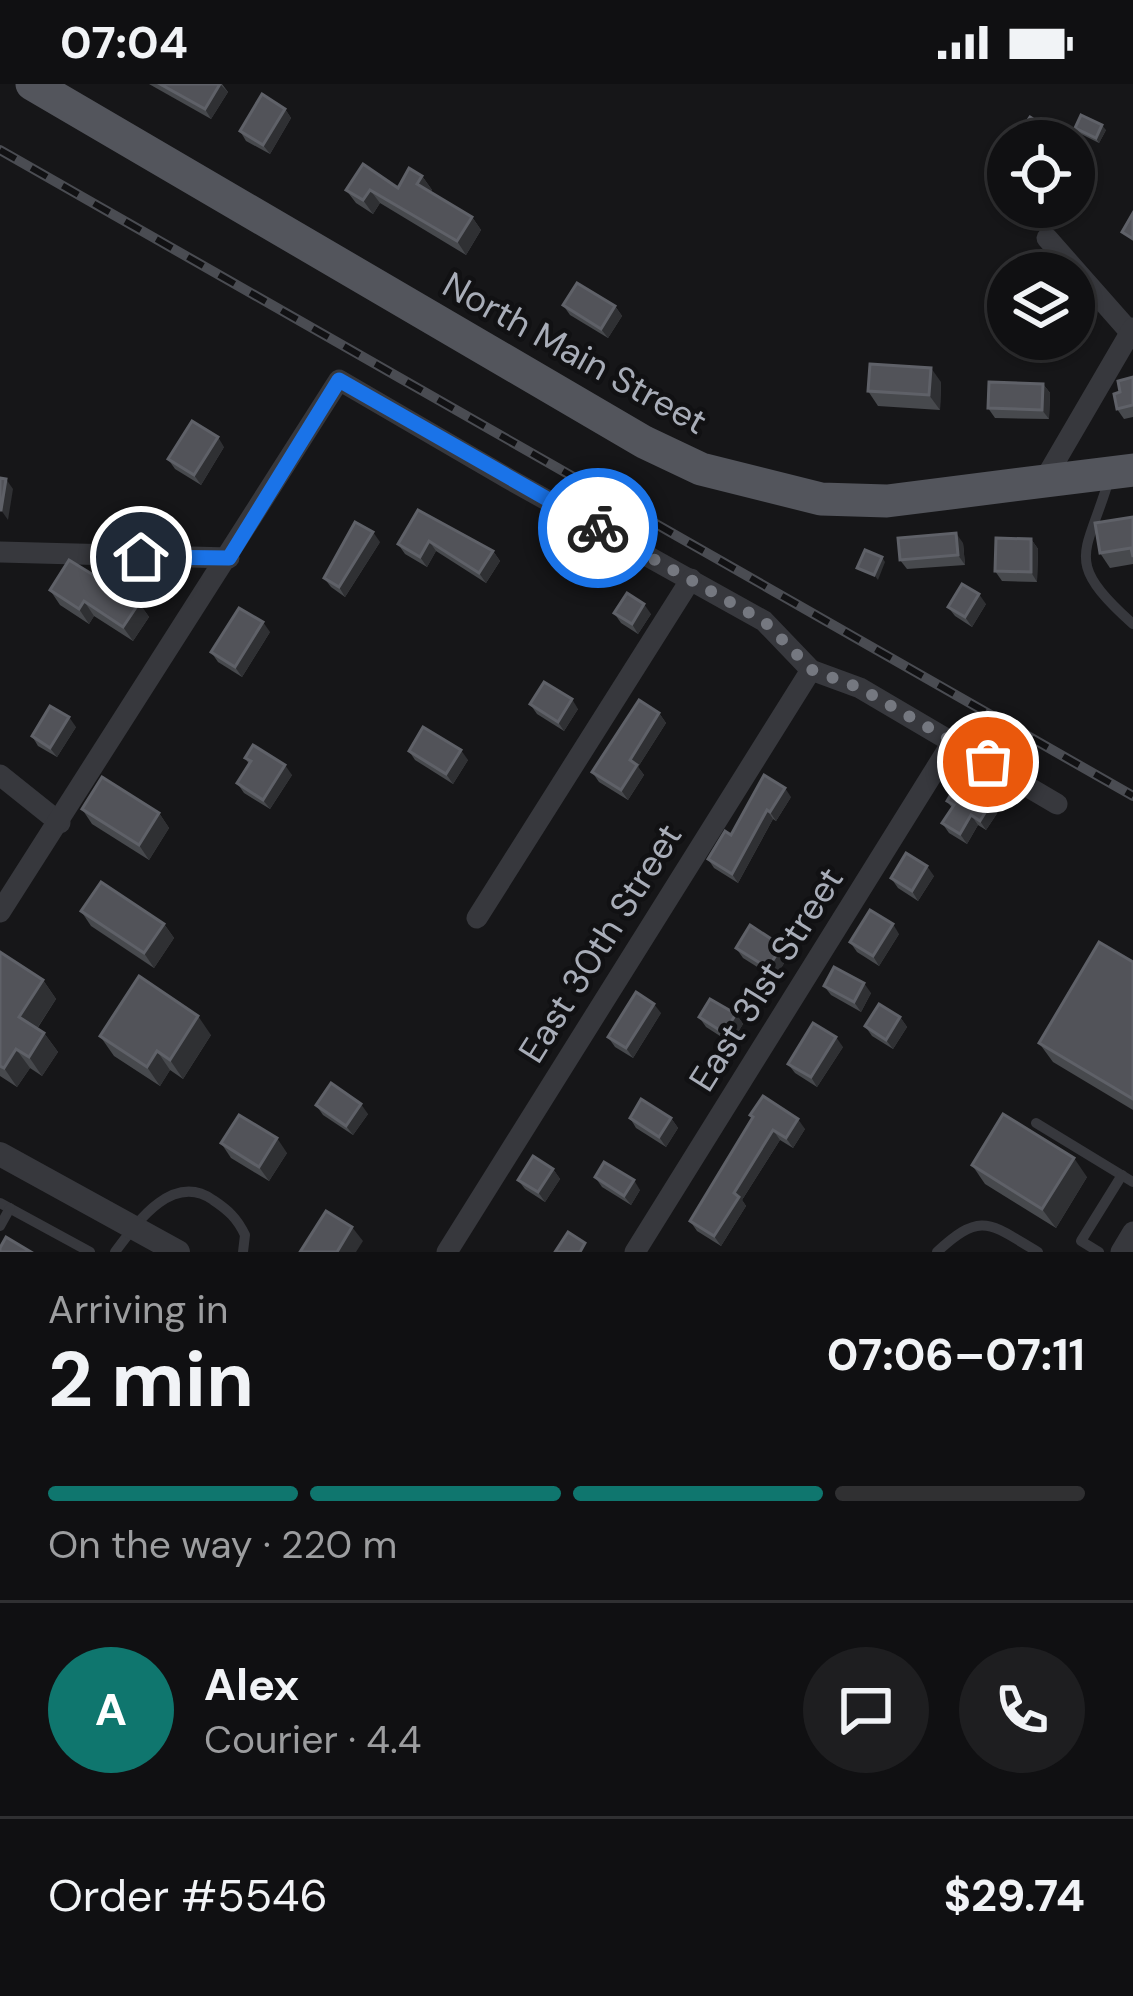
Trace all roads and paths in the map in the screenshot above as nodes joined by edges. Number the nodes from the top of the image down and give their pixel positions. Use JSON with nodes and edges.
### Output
{"nodes":[{"id":1,"x":32,"y":84,"type":"edge"},
{"id":2,"x":1047,"y":238,"type":"dead end"},
{"id":3,"x":1132,"y":330,"type":"edge"},
{"id":4,"x":1122,"y":471,"type":"edge"},
{"id":5,"x":1042,"y":484,"type":"junction"},
{"id":6,"x":0,"y":552,"type":"edge"},
{"id":7,"x":229,"y":558,"type":"junction"},
{"id":8,"x":691,"y":579,"type":"junction"},
{"id":9,"x":1133,"y":624,"type":"edge"},
{"id":10,"x":812,"y":670,"type":"junction"},
{"id":11,"x":953,"y":741,"type":"junction"},
{"id":12,"x":0,"y":775,"type":"edge"},
{"id":13,"x":1058,"y":804,"type":"dead end"},
{"id":14,"x":60,"y":823,"type":"junction"},
{"id":15,"x":0,"y":912,"type":"edge"},
{"id":16,"x":476,"y":918,"type":"dead end"},
{"id":17,"x":1036,"y":1123,"type":"dead end"},
{"id":18,"x":0,"y":1154,"type":"edge"},
{"id":19,"x":1128,"y":1178,"type":"edge"},
{"id":20,"x":5,"y":1205,"type":"edge"},
{"id":21,"x":0,"y":1226,"type":"edge"},
{"id":22,"x":133,"y":1227,"type":"junction"},
{"id":23,"x":1133,"y":1232,"type":"edge"},
{"id":24,"x":63,"y":1237,"type":"junction"},
{"id":25,"x":55,"y":1252,"type":"edge"},
{"id":26,"x":89,"y":1252,"type":"edge"},
{"id":27,"x":115,"y":1252,"type":"edge"},
{"id":28,"x":178,"y":1252,"type":"edge"},
{"id":29,"x":243,"y":1252,"type":"edge"},
{"id":30,"x":447,"y":1252,"type":"edge"},
{"id":31,"x":634,"y":1252,"type":"edge"},
{"id":32,"x":937,"y":1252,"type":"edge"},
{"id":33,"x":1038,"y":1252,"type":"edge"},
{"id":34,"x":1099,"y":1252,"type":"edge"},
{"id":35,"x":1121,"y":1252,"type":"edge"}],
"edges":[{"from":1,"to":5,"type":"main road","name":"North Main Street"},
{"from":2,"to":3,"type":"street"},
{"from":3,"to":5,"type":"street"},
{"from":4,"to":5,"type":"main road","name":"North Main Street"},
{"from":4,"to":9,"type":"lane"},
{"from":6,"to":7,"type":"street"},
{"from":7,"to":8,"type":"street"},
{"from":7,"to":14,"type":"street"},
{"from":8,"to":10,"type":"street"},
{"from":8,"to":16,"type":"street"},
{"from":10,"to":11,"type":"street"},
{"from":10,"to":30,"type":"street","name":"East 30th Street"},
{"from":11,"to":13,"type":"street"},
{"from":11,"to":31,"type":"street","name":"East 31st Street"},
{"from":12,"to":14,"type":"street"},
{"from":14,"to":15,"type":"street"},
{"from":17,"to":19,"type":"lane"},
{"from":18,"to":22,"type":"street"},
{"from":19,"to":34,"type":"lane"},
{"from":20,"to":21,"type":"lane"},
{"from":20,"to":24,"type":"lane"},
{"from":22,"to":27,"type":"lane"},
{"from":22,"to":28,"type":"street"},
{"from":22,"to":29,"type":"lane"},
{"from":23,"to":35,"type":"street"},
{"from":24,"to":25,"type":"lane"},
{"from":24,"to":26,"type":"lane"},
{"from":32,"to":33,"type":"lane"}]}
